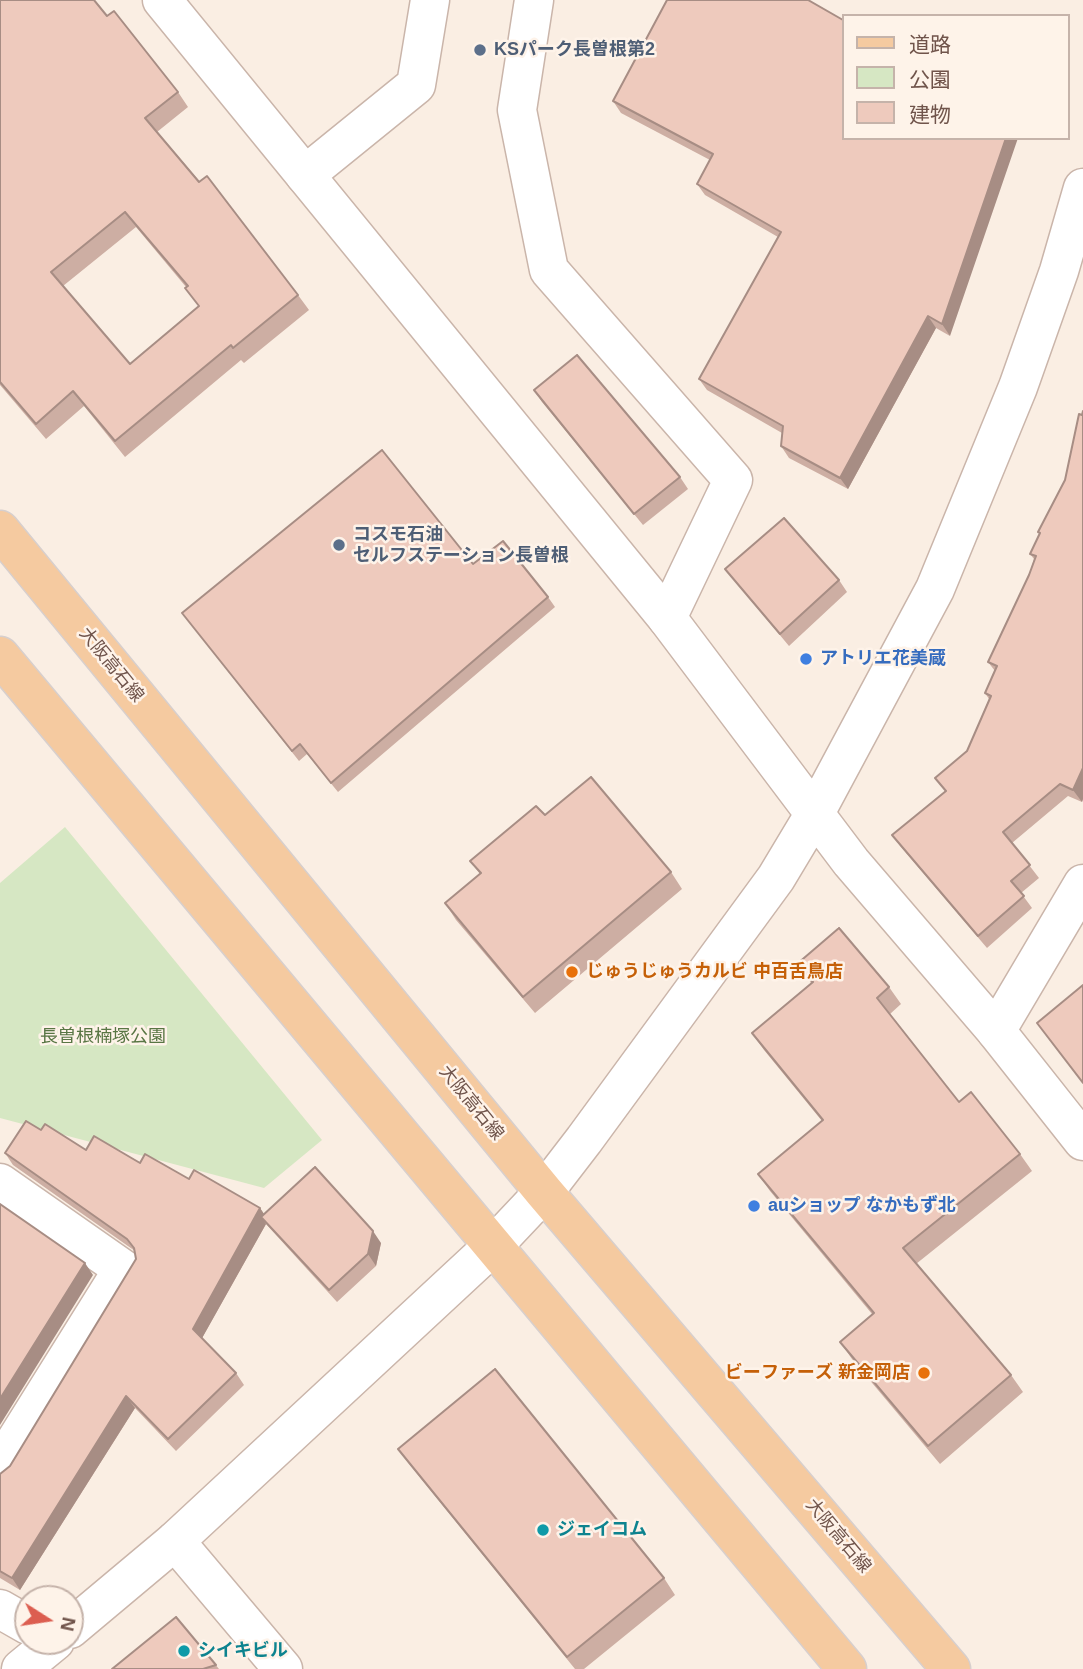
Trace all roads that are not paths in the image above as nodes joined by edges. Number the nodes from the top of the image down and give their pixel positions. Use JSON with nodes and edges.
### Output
{"nodes":[{"id":1,"x":162,"y":0,"type":"edge"},
{"id":2,"x":430,"y":0,"type":"edge"},
{"id":3,"x":534,"y":0,"type":"edge"},
{"id":4,"x":305,"y":175,"type":"junction"},
{"id":5,"x":1083,"y":188,"type":"edge"},
{"id":6,"x":0,"y":530,"type":"edge"},
{"id":7,"x":667,"y":618,"type":"junction"},
{"id":8,"x":0,"y":656,"type":"edge"},
{"id":9,"x":814,"y":813,"type":"junction"},
{"id":10,"x":1080,"y":897,"type":"edge"},
{"id":11,"x":996,"y":1031,"type":"junction"},
{"id":12,"x":1083,"y":1141,"type":"edge"},
{"id":13,"x":0,"y":1183,"type":"edge"},
{"id":14,"x":544,"y":1192,"type":"junction"},
{"id":15,"x":494,"y":1245,"type":"junction"},
{"id":16,"x":0,"y":1466,"type":"edge"},
{"id":17,"x":175,"y":1541,"type":"junction"},
{"id":18,"x":84,"y":1617,"type":"edge"},
{"id":19,"x":38,"y":1655,"type":"edge"},
{"id":20,"x":22,"y":1669,"type":"edge"},
{"id":21,"x":283,"y":1669,"type":"edge"},
{"id":22,"x":847,"y":1669,"type":"edge"},
{"id":23,"x":951,"y":1669,"type":"edge"}],
"edges":[{"from":1,"to":4,"type":"street"},
{"from":2,"to":4,"type":"street"},
{"from":3,"to":7,"type":"street"},
{"from":4,"to":7,"type":"street"},
{"from":5,"to":9,"type":"street"},
{"from":6,"to":14,"type":"main road","name":"大阪高石線"},
{"from":7,"to":9,"type":"street"},
{"from":8,"to":15,"type":"main road"},
{"from":9,"to":11,"type":"street"},
{"from":9,"to":14,"type":"street"},
{"from":10,"to":11,"type":"street"},
{"from":11,"to":12,"type":"street"},
{"from":13,"to":16,"type":"street"},
{"from":14,"to":15,"type":"street"},
{"from":14,"to":23,"type":"main road","name":"大阪高石線"},
{"from":15,"to":17,"type":"street"},
{"from":15,"to":22,"type":"main road"},
{"from":17,"to":18,"type":"street"},
{"from":17,"to":21,"type":"street"},
{"from":19,"to":20,"type":"street"}]}
